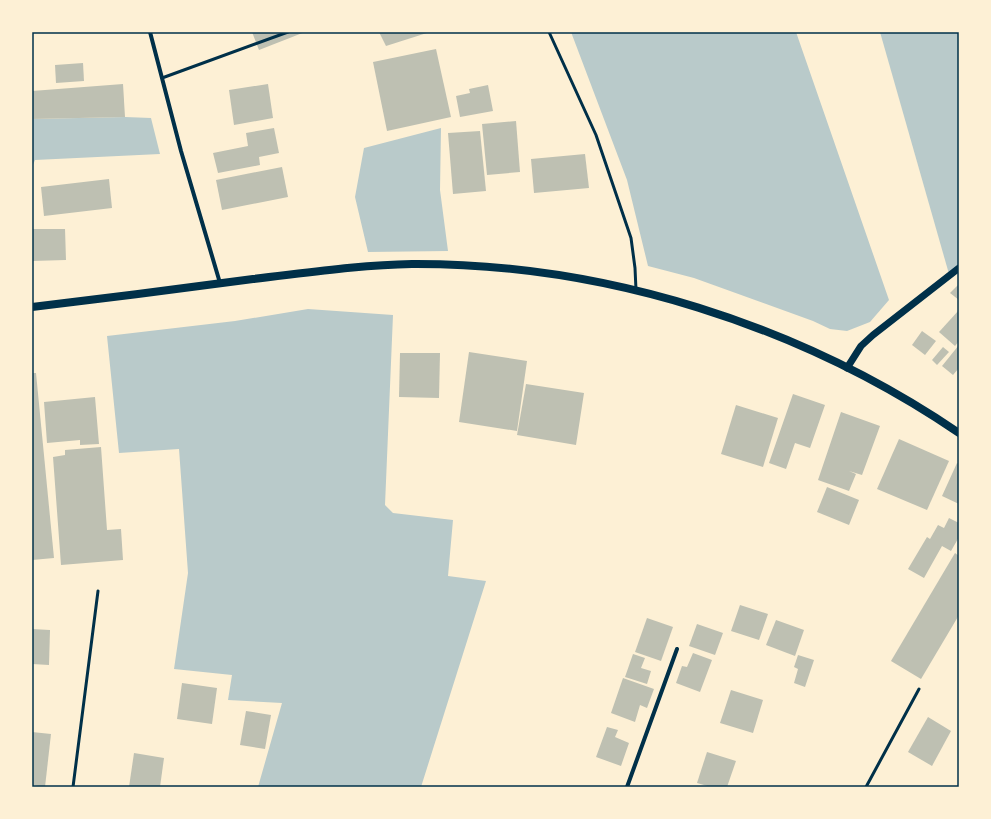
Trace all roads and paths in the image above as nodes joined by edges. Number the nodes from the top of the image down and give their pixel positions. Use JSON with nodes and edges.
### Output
{"nodes":[{"id":1,"x":150,"y":32,"type":"edge"},
{"id":2,"x":288,"y":32,"type":"edge"},
{"id":3,"x":549,"y":32,"type":"edge"},
{"id":4,"x":162,"y":78,"type":"junction"},
{"id":5,"x":959,"y":268,"type":"edge"},
{"id":6,"x":220,"y":283,"type":"junction"},
{"id":7,"x":636,"y":291,"type":"junction"},
{"id":8,"x":32,"y":307,"type":"edge"},
{"id":9,"x":847,"y":368,"type":"junction"},
{"id":10,"x":959,"y":433,"type":"edge"},
{"id":11,"x":98,"y":591,"type":"dead end"},
{"id":12,"x":677,"y":649,"type":"dead end"},
{"id":13,"x":919,"y":688,"type":"dead end"},
{"id":14,"x":73,"y":787,"type":"edge"},
{"id":15,"x":627,"y":787,"type":"edge"},
{"id":16,"x":866,"y":787,"type":"edge"}],
"edges":[{"from":1,"to":4,"type":"street"},
{"from":2,"to":4,"type":"lane"},
{"from":3,"to":7,"type":"lane"},
{"from":4,"to":6,"type":"street"},
{"from":5,"to":9,"type":"street"},
{"from":6,"to":7,"type":"main road"},
{"from":6,"to":8,"type":"main road"},
{"from":7,"to":9,"type":"main road"},
{"from":9,"to":10,"type":"main road"},
{"from":11,"to":14,"type":"lane"},
{"from":12,"to":15,"type":"street"},
{"from":13,"to":16,"type":"lane"}]}
